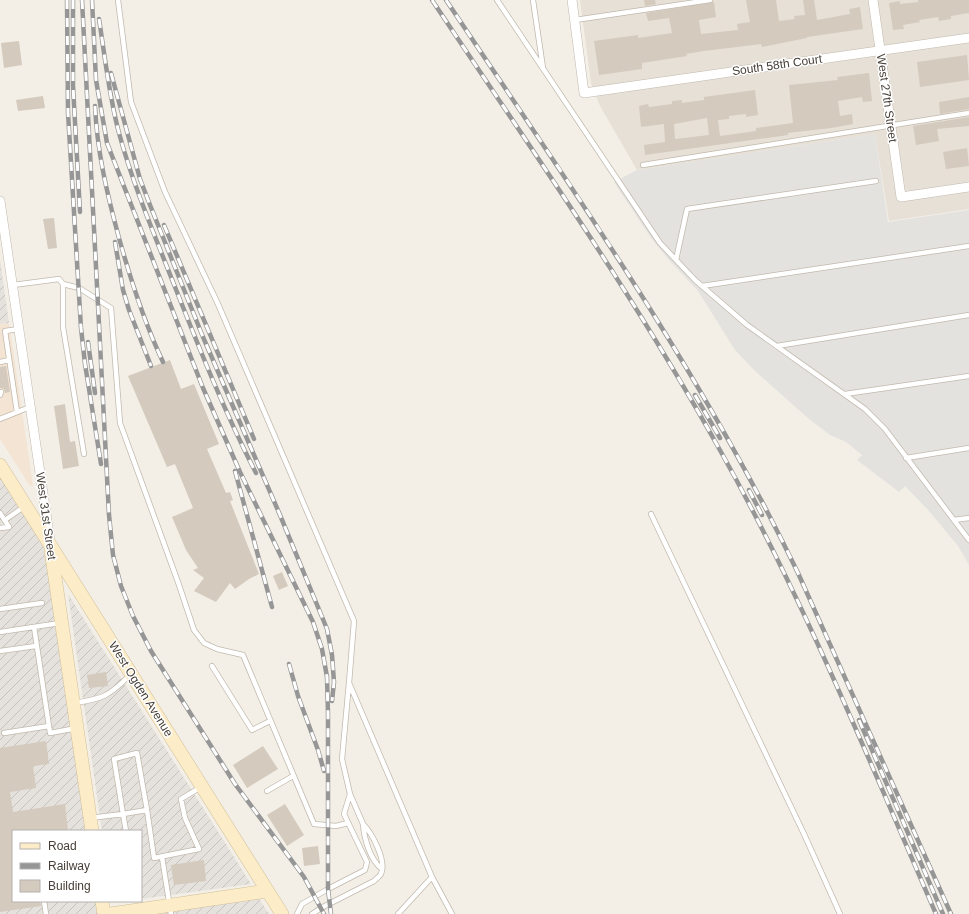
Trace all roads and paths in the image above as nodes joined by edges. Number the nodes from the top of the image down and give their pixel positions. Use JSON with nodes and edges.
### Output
{"nodes":[{"id":1,"x":118,"y":0,"type":"edge"},
{"id":2,"x":497,"y":0,"type":"edge"},
{"id":3,"x":533,"y":0,"type":"edge"},
{"id":4,"x":572,"y":0,"type":"edge"},
{"id":5,"x":710,"y":0,"type":"edge"},
{"id":6,"x":872,"y":0,"type":"edge"},
{"id":7,"x":575,"y":20,"type":"junction"},
{"id":8,"x":969,"y":38,"type":"edge"},
{"id":9,"x":880,"y":50,"type":"junction"},
{"id":10,"x":543,"y":70,"type":"junction"},
{"id":11,"x":969,"y":113,"type":"edge"},
{"id":12,"x":891,"y":124,"type":"junction"},
{"id":13,"x":643,"y":165,"type":"dead end"},
{"id":14,"x":876,"y":181,"type":"dead end"},
{"id":15,"x":969,"y":187,"type":"edge"},
{"id":16,"x":0,"y":201,"type":"edge"},
{"id":17,"x":969,"y":246,"type":"edge"},
{"id":18,"x":4,"y":253,"type":"edge"},
{"id":19,"x":676,"y":260,"type":"junction"},
{"id":20,"x":62,"y":284,"type":"junction"},
{"id":21,"x":13,"y":285,"type":"junction"},
{"id":22,"x":702,"y":286,"type":"junction"},
{"id":23,"x":969,"y":315,"type":"edge"},
{"id":24,"x":19,"y":329,"type":"junction"},
{"id":25,"x":777,"y":346,"type":"junction"},
{"id":26,"x":9,"y":360,"type":"junction"},
{"id":27,"x":0,"y":362,"type":"edge"},
{"id":28,"x":969,"y":376,"type":"edge"},
{"id":29,"x":845,"y":394,"type":"junction"},
{"id":30,"x":30,"y":407,"type":"junction"},
{"id":31,"x":17,"y":412,"type":"junction"},
{"id":32,"x":0,"y":419,"type":"edge"},
{"id":33,"x":969,"y":448,"type":"edge"},
{"id":34,"x":84,"y":454,"type":"dead end"},
{"id":35,"x":906,"y":458,"type":"junction"},
{"id":36,"x":0,"y":466,"type":"edge"},
{"id":37,"x":26,"y":505,"type":"junction"},
{"id":38,"x":0,"y":513,"type":"edge"},
{"id":39,"x":651,"y":514,"type":"dead end"},
{"id":40,"x":969,"y":518,"type":"edge"},
{"id":41,"x":5,"y":520,"type":"junction"},
{"id":42,"x":954,"y":520,"type":"junction"},
{"id":43,"x":0,"y":528,"type":"edge"},
{"id":44,"x":969,"y":540,"type":"edge"},
{"id":45,"x":50,"y":544,"type":"junction"},
{"id":46,"x":42,"y":603,"type":"dead end"},
{"id":47,"x":0,"y":609,"type":"edge"},
{"id":48,"x":62,"y":623,"type":"junction"},
{"id":49,"x":34,"y":627,"type":"junction"},
{"id":50,"x":0,"y":632,"type":"edge"},
{"id":51,"x":36,"y":646,"type":"junction"},
{"id":52,"x":0,"y":651,"type":"edge"},
{"id":53,"x":212,"y":666,"type":"dead end"},
{"id":54,"x":132,"y":674,"type":"junction"},
{"id":55,"x":349,"y":683,"type":"junction"},
{"id":56,"x":74,"y":703,"type":"junction"},
{"id":57,"x":270,"y":721,"type":"junction"},
{"id":58,"x":49,"y":726,"type":"junction"},
{"id":59,"x":77,"y":728,"type":"junction"},
{"id":60,"x":4,"y":733,"type":"dead end"},
{"id":61,"x":293,"y":776,"type":"junction"},
{"id":62,"x":202,"y":786,"type":"junction"},
{"id":63,"x":267,"y":791,"type":"dead end"},
{"id":64,"x":350,"y":794,"type":"junction"},
{"id":65,"x":147,"y":810,"type":"junction"},
{"id":66,"x":123,"y":814,"type":"junction"},
{"id":67,"x":348,"y":823,"type":"junction"},
{"id":68,"x":363,"y":824,"type":"junction"},
{"id":69,"x":91,"y":825,"type":"edge"},
{"id":70,"x":126,"y":830,"type":"edge"},
{"id":71,"x":162,"y":857,"type":"junction"},
{"id":72,"x":382,"y":869,"type":"junction"},
{"id":73,"x":432,"y":876,"type":"junction"},
{"id":74,"x":267,"y":891,"type":"junction"},
{"id":75,"x":44,"y":902,"type":"edge"},
{"id":76,"x":102,"y":902,"type":"edge"},
{"id":77,"x":170,"y":910,"type":"edge"},
{"id":78,"x":46,"y":914,"type":"edge"},
{"id":79,"x":104,"y":914,"type":"edge"},
{"id":80,"x":111,"y":914,"type":"edge"},
{"id":81,"x":282,"y":914,"type":"edge"},
{"id":82,"x":298,"y":914,"type":"edge"},
{"id":83,"x":312,"y":914,"type":"edge"},
{"id":84,"x":398,"y":914,"type":"edge"},
{"id":85,"x":452,"y":914,"type":"edge"},
{"id":86,"x":840,"y":914,"type":"edge"}],
"edges":[{"from":1,"to":55,"type":"lane"},
{"from":2,"to":10,"type":"lane"},
{"from":3,"to":10,"type":"lane"},
{"from":4,"to":7,"type":"street"},
{"from":5,"to":7,"type":"lane"},
{"from":6,"to":9,"type":"street","name":"West 27th Street"},
{"from":7,"to":9,"type":"street","name":"South 58th Court"},
{"from":8,"to":9,"type":"street","name":"South 58th Court"},
{"from":9,"to":12,"type":"street","name":"West 27th Street"},
{"from":10,"to":19,"type":"lane"},
{"from":11,"to":12,"type":"lane"},
{"from":12,"to":13,"type":"lane"},
{"from":12,"to":15,"type":"street","name":"West 27th Street"},
{"from":14,"to":19,"type":"lane"},
{"from":16,"to":18,"type":"street","name":"West 31st Street"},
{"from":17,"to":22,"type":"lane"},
{"from":18,"to":21,"type":"street","name":"West 31st Street"},
{"from":19,"to":22,"type":"lane"},
{"from":20,"to":21,"type":"lane"},
{"from":20,"to":34,"type":"lane"},
{"from":20,"to":57,"type":"lane"},
{"from":21,"to":24,"type":"street","name":"West 31st Street"},
{"from":22,"to":25,"type":"lane"},
{"from":23,"to":25,"type":"lane"},
{"from":24,"to":26,"type":"lane"},
{"from":24,"to":30,"type":"street","name":"West 31st Street"},
{"from":25,"to":29,"type":"lane"},
{"from":26,"to":27,"type":"lane"},
{"from":26,"to":31,"type":"lane"},
{"from":28,"to":29,"type":"lane"},
{"from":29,"to":35,"type":"lane"},
{"from":30,"to":31,"type":"lane"},
{"from":30,"to":45,"type":"street","name":"West 31st Street"},
{"from":31,"to":32,"type":"lane"},
{"from":33,"to":35,"type":"lane"},
{"from":35,"to":42,"type":"lane"},
{"from":36,"to":37,"type":"main road","name":"West Ogden Avenue"},
{"from":37,"to":41,"type":"lane"},
{"from":37,"to":45,"type":"main road","name":"West Ogden Avenue"},
{"from":38,"to":41,"type":"lane"},
{"from":39,"to":86,"type":"lane"},
{"from":40,"to":42,"type":"lane"},
{"from":41,"to":43,"type":"lane"},
{"from":42,"to":44,"type":"lane"},
{"from":45,"to":48,"type":"main road","name":"West 31st Street"},
{"from":45,"to":54,"type":"main road","name":"West Ogden Avenue"},
{"from":46,"to":47,"type":"lane"},
{"from":48,"to":49,"type":"lane"},
{"from":48,"to":56,"type":"main road","name":"West 31st Street"},
{"from":49,"to":50,"type":"lane"},
{"from":49,"to":51,"type":"lane"},
{"from":51,"to":52,"type":"lane"},
{"from":51,"to":58,"type":"lane"},
{"from":53,"to":57,"type":"lane"},
{"from":54,"to":56,"type":"lane"},
{"from":54,"to":62,"type":"main road","name":"West Ogden Avenue"},
{"from":55,"to":64,"type":"lane"},
{"from":55,"to":73,"type":"lane"},
{"from":56,"to":59,"type":"main road","name":"West 31st Street"},
{"from":57,"to":61,"type":"lane"},
{"from":58,"to":59,"type":"lane"},
{"from":58,"to":60,"type":"lane"},
{"from":59,"to":69,"type":"main road","name":"West 31st Street"},
{"from":61,"to":63,"type":"lane"},
{"from":61,"to":67,"type":"lane"},
{"from":62,"to":71,"type":"lane"},
{"from":62,"to":74,"type":"main road","name":"West Ogden Avenue"},
{"from":64,"to":67,"type":"lane"},
{"from":64,"to":68,"type":"lane"},
{"from":65,"to":66,"type":"lane"},
{"from":65,"to":66,"type":"lane"},
{"from":65,"to":71,"type":"lane"},
{"from":66,"to":69,"type":"lane"},
{"from":66,"to":70,"type":"lane"},
{"from":67,"to":82,"type":"lane"},
{"from":68,"to":72,"type":"lane"},
{"from":68,"to":72,"type":"lane"},
{"from":71,"to":77,"type":"lane"},
{"from":72,"to":83,"type":"lane"},
{"from":73,"to":84,"type":"lane"},
{"from":73,"to":85,"type":"lane"},
{"from":74,"to":77,"type":"main road"},
{"from":74,"to":81,"type":"main road","name":"West Ogden Avenue"},
{"from":75,"to":78,"type":"lane"},
{"from":76,"to":79,"type":"main road"},
{"from":77,"to":80,"type":"main road"}]}
